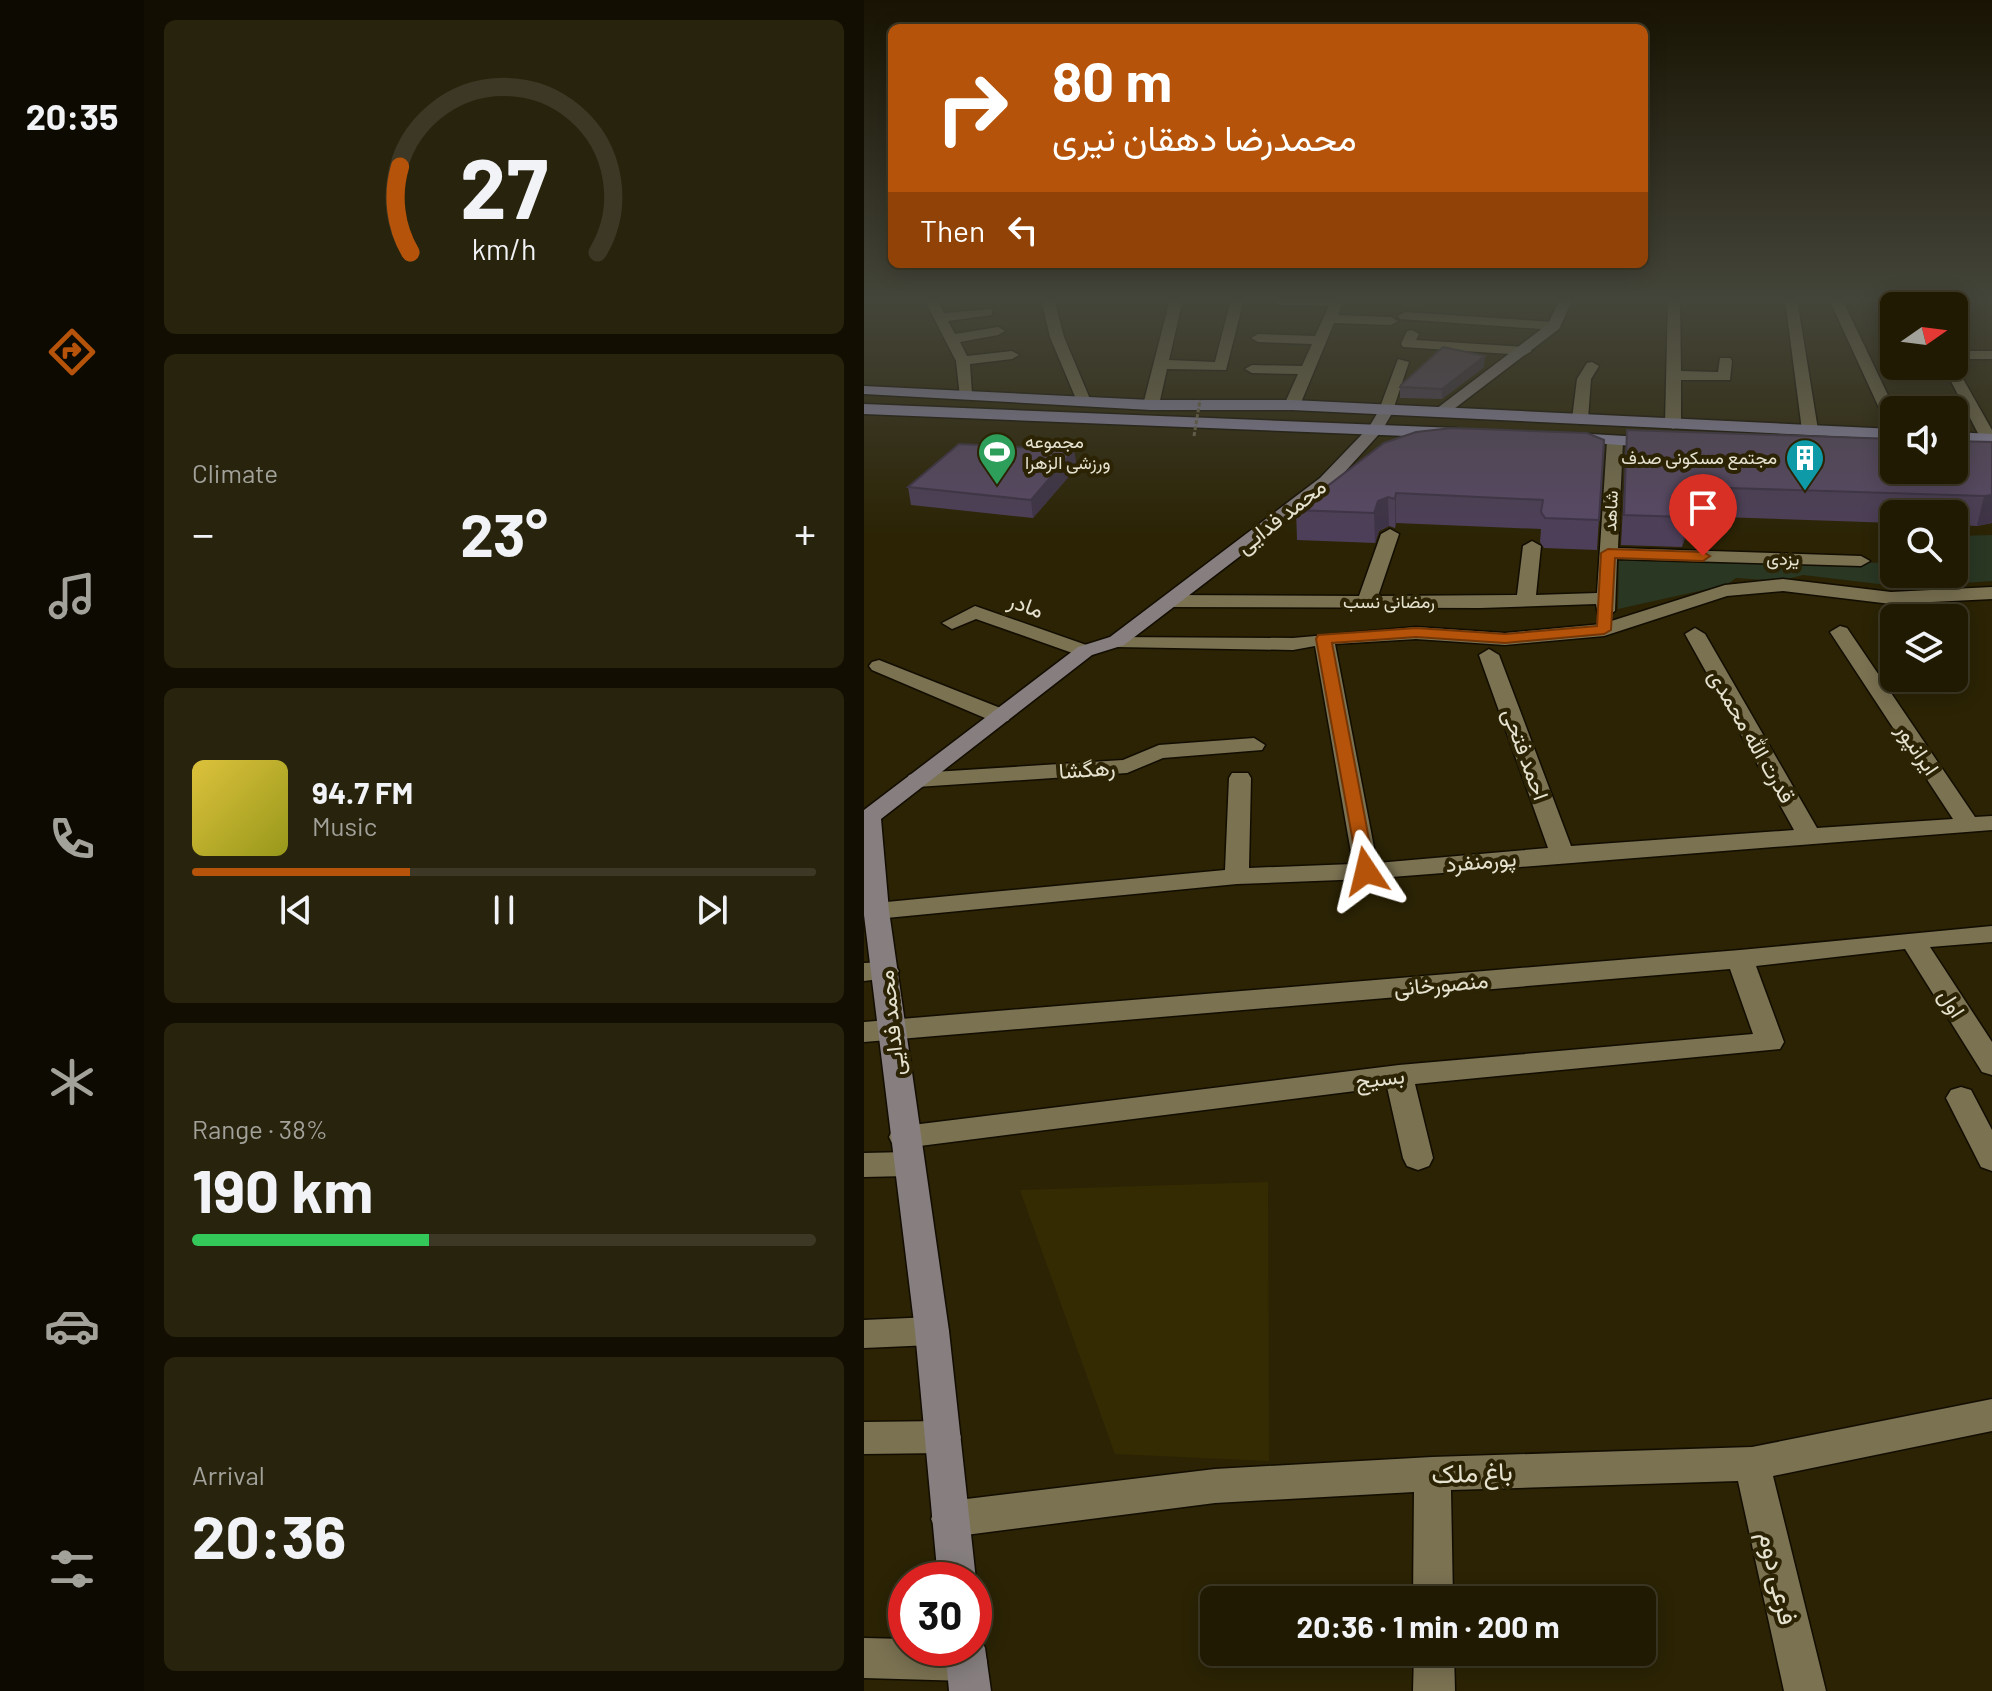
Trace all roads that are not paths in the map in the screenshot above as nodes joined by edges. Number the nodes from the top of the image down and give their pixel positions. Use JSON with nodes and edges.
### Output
{"nodes":[{"id":1,"x":964,"y":378,"type":"edge"},
{"id":2,"x":1074,"y":378,"type":"edge"},
{"id":3,"x":1158,"y":378,"type":"edge"},
{"id":4,"x":1304,"y":378,"type":"edge"},
{"id":5,"x":1397,"y":378,"type":"edge"},
{"id":6,"x":1488,"y":378,"type":"edge"},
{"id":7,"x":1585,"y":378,"type":"edge"},
{"id":8,"x":1675,"y":378,"type":"edge"},
{"id":9,"x":1802,"y":378,"type":"edge"},
{"id":10,"x":1873,"y":378,"type":"edge"},
{"id":11,"x":1958,"y":380,"type":"edge"},
{"id":12,"x":864,"y":390,"type":"edge"},
{"id":13,"x":965,"y":394,"type":"junction"},
{"id":14,"x":1881,"y":396,"type":"edge"},
{"id":15,"x":1083,"y":399,"type":"junction"},
{"id":16,"x":1151,"y":405,"type":"junction"},
{"id":17,"x":1292,"y":405,"type":"junction"},
{"id":18,"x":864,"y":409,"type":"edge"},
{"id":19,"x":1386,"y":410,"type":"junction"},
{"id":20,"x":1441,"y":412,"type":"junction"},
{"id":21,"x":1059,"y":419,"type":"junction"},
{"id":22,"x":1580,"y":419,"type":"junction"},
{"id":23,"x":864,"y":424,"type":"edge"},
{"id":24,"x":1673,"y":424,"type":"junction"},
{"id":25,"x":1376,"y":429,"type":"junction"},
{"id":26,"x":1810,"y":430,"type":"junction"},
{"id":27,"x":1880,"y":433,"type":"edge"},
{"id":28,"x":1474,"y":436,"type":"joint"},
{"id":29,"x":1559,"y":438,"type":"edge"},
{"id":30,"x":1968,"y":438,"type":"edge"},
{"id":31,"x":1991,"y":439,"type":"edge"},
{"id":32,"x":1615,"y":441,"type":"junction"},
{"id":33,"x":1677,"y":444,"type":"edge"},
{"id":34,"x":1412,"y":449,"type":"edge"},
{"id":35,"x":1369,"y":463,"type":"edge"},
{"id":36,"x":1326,"y":482,"type":"junction"},
{"id":37,"x":1390,"y":534,"type":"edge"},
{"id":38,"x":1532,"y":546,"type":"dead end"},
{"id":39,"x":1608,"y":553,"type":"junction"},
{"id":40,"x":1861,"y":561,"type":"dead end"},
{"id":41,"x":1992,"y":593,"type":"edge"},
{"id":42,"x":1606,"y":598,"type":"junction"},
{"id":43,"x":1367,"y":600,"type":"junction"},
{"id":44,"x":1526,"y":600,"type":"junction"},
{"id":45,"x":1171,"y":601,"type":"junction"},
{"id":46,"x":952,"y":623,"type":"dead end"},
{"id":47,"x":1604,"y":630,"type":"junction"},
{"id":48,"x":1840,"y":632,"type":"dead end"},
{"id":49,"x":1695,"y":634,"type":"dead end"},
{"id":50,"x":1324,"y":639,"type":"junction"},
{"id":51,"x":1117,"y":641,"type":"junction"},
{"id":52,"x":1085,"y":651,"type":"junction"},
{"id":53,"x":1489,"y":655,"type":"dead end"},
{"id":54,"x":879,"y":666,"type":"dead end"},
{"id":55,"x":1000,"y":716,"type":"junction"},
{"id":56,"x":1254,"y":745,"type":"dead end"},
{"id":57,"x":1240,"y":778,"type":"dead end"},
{"id":58,"x":917,"y":780,"type":"junction"},
{"id":59,"x":866,"y":817,"type":"edge"},
{"id":60,"x":1986,"y":824,"type":"edge"},
{"id":61,"x":1810,"y":837,"type":"junction"},
{"id":62,"x":1562,"y":854,"type":"junction"},
{"id":63,"x":1366,"y":871,"type":"junction"},
{"id":64,"x":1237,"y":876,"type":"junction"},
{"id":65,"x":876,"y":911,"type":"junction"},
{"id":66,"x":1992,"y":934,"type":"edge"},
{"id":67,"x":1912,"y":940,"type":"junction"},
{"id":68,"x":1740,"y":959,"type":"junction"},
{"id":69,"x":875,"y":971,"type":"edge"},
{"id":70,"x":877,"y":1031,"type":"edge"},
{"id":71,"x":1992,"y":1065,"type":"edge"},
{"id":72,"x":1399,"y":1075,"type":"junction"},
{"id":73,"x":1961,"y":1098,"type":"dead end"},
{"id":74,"x":906,"y":1150,"type":"junction"},
{"id":75,"x":1418,"y":1158,"type":"dead end"},
{"id":76,"x":1992,"y":1159,"type":"edge"},
{"id":77,"x":864,"y":1165,"type":"edge"},
{"id":78,"x":932,"y":1331,"type":"junction"},
{"id":79,"x":864,"y":1334,"type":"edge"},
{"id":80,"x":1988,"y":1424,"type":"edge"},
{"id":81,"x":943,"y":1437,"type":"junction"},
{"id":82,"x":864,"y":1438,"type":"edge"},
{"id":83,"x":1752,"y":1464,"type":"junction"},
{"id":84,"x":1432,"y":1474,"type":"junction"},
{"id":85,"x":950,"y":1519,"type":"junction"},
{"id":86,"x":955,"y":1562,"type":"edge"},
{"id":87,"x":1433,"y":1586,"type":"edge"},
{"id":88,"x":864,"y":1658,"type":"edge"},
{"id":89,"x":1434,"y":1666,"type":"edge"},
{"id":90,"x":967,"y":1667,"type":"edge"},
{"id":91,"x":1434,"y":1691,"type":"edge"},
{"id":92,"x":1805,"y":1691,"type":"edge"}],
"edges":[{"from":1,"to":13,"type":"street"},
{"from":2,"to":15,"type":"street"},
{"from":3,"to":16,"type":"street"},
{"from":4,"to":17,"type":"street"},
{"from":5,"to":19,"type":"lane"},
{"from":6,"to":20,"type":"street"},
{"from":7,"to":22,"type":"street"},
{"from":8,"to":24,"type":"street"},
{"from":9,"to":26,"type":"street"},
{"from":10,"to":14,"type":"street"},
{"from":11,"to":31,"type":"street"},
{"from":12,"to":13,"type":"main road"},
{"from":13,"to":15,"type":"main road"},
{"from":15,"to":16,"type":"main road"},
{"from":16,"to":17,"type":"main road"},
{"from":17,"to":19,"type":"main road"},
{"from":18,"to":21,"type":"main road"},
{"from":19,"to":20,"type":"main road"},
{"from":19,"to":25,"type":"street","name":"محمد فدایی"},
{"from":20,"to":22,"type":"main road"},
{"from":21,"to":23,"type":"main road"},
{"from":21,"to":25,"type":"main road"},
{"from":22,"to":24,"type":"main road"},
{"from":24,"to":26,"type":"main road"},
{"from":25,"to":28,"type":"main road"},
{"from":25,"to":36,"type":"street","name":"محمد فدایی"},
{"from":26,"to":27,"type":"main road"},
{"from":28,"to":34,"type":"street"},
{"from":29,"to":32,"type":"main road"},
{"from":30,"to":31,"type":"main road"},
{"from":32,"to":33,"type":"main road"},
{"from":32,"to":39,"type":"street","name":"شاهد"},
{"from":35,"to":36,"type":"street"},
{"from":36,"to":45,"type":"street","name":"محمد فدایی"},
{"from":37,"to":43,"type":"street"},
{"from":38,"to":44,"type":"street"},
{"from":39,"to":40,"type":"street","name":"یزدی"},
{"from":39,"to":42,"type":"street","name":"شاهد"},
{"from":41,"to":47,"type":"street"},
{"from":42,"to":44,"type":"street","name":"رمضانی نسب"},
{"from":42,"to":47,"type":"street","name":"شاهد"},
{"from":43,"to":44,"type":"street","name":"رمضانی نسب"},
{"from":43,"to":45,"type":"street","name":"رمضانی نسب"},
{"from":45,"to":51,"type":"street","name":"محمد فدایی"},
{"from":46,"to":52,"type":"street","name":"مادر"},
{"from":47,"to":50,"type":"street"},
{"from":48,"to":60,"type":"street","name":"ایرانپور"},
{"from":49,"to":61,"type":"street","name":"قدرت الله محمدی"},
{"from":50,"to":51,"type":"street"},
{"from":50,"to":63,"type":"street"},
{"from":51,"to":52,"type":"street","name":"محمد فدایی"},
{"from":52,"to":55,"type":"street","name":"محمد فدایی"},
{"from":53,"to":62,"type":"street","name":"احمد فتحی"},
{"from":54,"to":55,"type":"street"},
{"from":55,"to":58,"type":"street","name":"محمد فدایی"},
{"from":56,"to":58,"type":"street","name":"رهگشا"},
{"from":57,"to":64,"type":"street"},
{"from":58,"to":59,"type":"street","name":"محمد فدایی"},
{"from":59,"to":65,"type":"street","name":"محمد فدایی"},
{"from":60,"to":61,"type":"street","name":"پورمنفرد"},
{"from":61,"to":62,"type":"street","name":"پورمنفرد"},
{"from":62,"to":63,"type":"street","name":"پورمنفرد"},
{"from":63,"to":64,"type":"street","name":"پورمنفرد"},
{"from":64,"to":65,"type":"street","name":"پورمنفرد"},
{"from":65,"to":69,"type":"street","name":"محمد فدایی"},
{"from":66,"to":67,"type":"street","name":"منصورخانی"},
{"from":67,"to":68,"type":"street","name":"منصورخانی"},
{"from":67,"to":71,"type":"street","name":"اول"},
{"from":68,"to":70,"type":"street","name":"منصورخانی"},
{"from":68,"to":72,"type":"street","name":"بسیج"},
{"from":69,"to":70,"type":"street","name":"محمد فدایی"},
{"from":70,"to":74,"type":"street","name":"محمد فدایی"},
{"from":72,"to":74,"type":"street","name":"بسیج"},
{"from":72,"to":75,"type":"street"},
{"from":73,"to":76,"type":"street"},
{"from":74,"to":77,"type":"street","name":"بسیج"},
{"from":74,"to":78,"type":"street","name":"محمد فدایی"},
{"from":78,"to":79,"type":"street"},
{"from":78,"to":81,"type":"street","name":"محمد فدایی"},
{"from":80,"to":83,"type":"street","name":"باغ ملک"},
{"from":81,"to":82,"type":"street"},
{"from":81,"to":85,"type":"street","name":"محمد فدایی"},
{"from":83,"to":84,"type":"street","name":"باغ ملک"},
{"from":83,"to":92,"type":"street","name":"فرعی دوم"},
{"from":84,"to":85,"type":"street","name":"باغ ملک"},
{"from":84,"to":87,"type":"street"},
{"from":85,"to":86,"type":"street","name":"محمد فدایی"},
{"from":88,"to":90,"type":"street"},
{"from":89,"to":91,"type":"street"}]}
